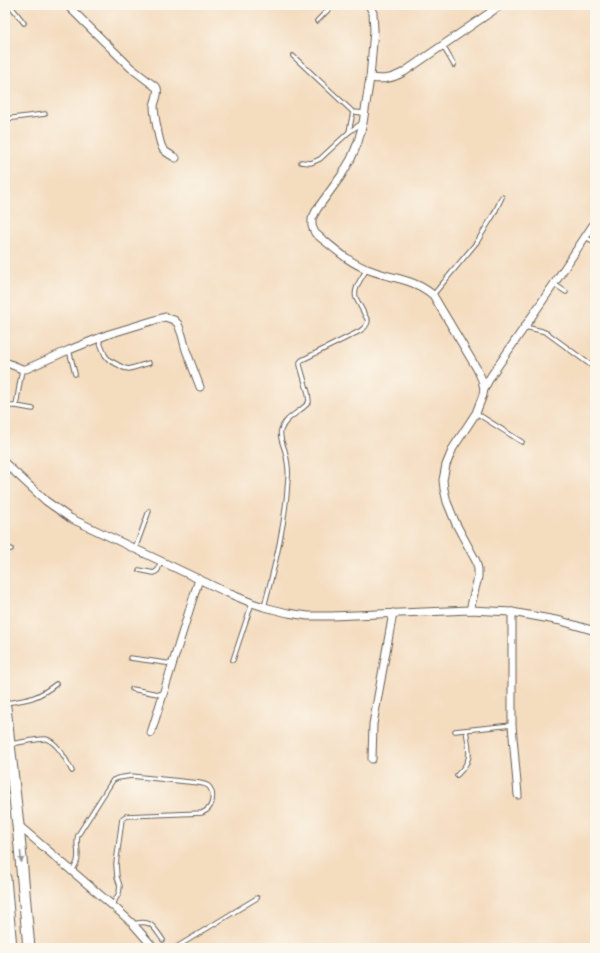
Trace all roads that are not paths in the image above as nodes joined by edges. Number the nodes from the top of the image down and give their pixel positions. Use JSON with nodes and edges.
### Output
{"nodes":[{"id":1,"x":10,"y":5,"type":"edge"},
{"id":2,"x":67,"y":5,"type":"edge"},
{"id":3,"x":333,"y":5,"type":"edge"},
{"id":4,"x":370,"y":5,"type":"edge"},
{"id":5,"x":501,"y":5,"type":"edge"},
{"id":6,"x":317,"y":22,"type":"dead end"},
{"id":7,"x":24,"y":23,"type":"dead end"},
{"id":8,"x":443,"y":46,"type":"junction"},
{"id":9,"x":293,"y":56,"type":"dead end"},
{"id":10,"x":454,"y":65,"type":"dead end"},
{"id":11,"x":370,"y":78,"type":"junction"},
{"id":12,"x":353,"y":112,"type":"junction"},
{"id":13,"x":365,"y":113,"type":"junction"},
{"id":14,"x":45,"y":114,"type":"dead end"},
{"id":15,"x":5,"y":118,"type":"edge"},
{"id":16,"x":363,"y":123,"type":"junction"},
{"id":17,"x":349,"y":132,"type":"junction"},
{"id":18,"x":176,"y":158,"type":"dead end"},
{"id":19,"x":300,"y":162,"type":"dead end"},
{"id":20,"x":502,"y":198,"type":"dead end"},
{"id":21,"x":594,"y":227,"type":"edge"},
{"id":22,"x":586,"y":237,"type":"junction"},
{"id":23,"x":595,"y":242,"type":"edge"},
{"id":24,"x":367,"y":269,"type":"junction"},
{"id":25,"x":554,"y":284,"type":"junction"},
{"id":26,"x":566,"y":292,"type":"dead end"},
{"id":27,"x":433,"y":295,"type":"junction"},
{"id":28,"x":524,"y":327,"type":"junction"},
{"id":29,"x":98,"y":338,"type":"junction"},
{"id":30,"x":69,"y":350,"type":"junction"},
{"id":31,"x":5,"y":362,"type":"edge"},
{"id":32,"x":149,"y":363,"type":"dead end"},
{"id":33,"x":592,"y":366,"type":"dead end"},
{"id":34,"x":22,"y":369,"type":"junction"},
{"id":35,"x":75,"y":374,"type":"dead end"},
{"id":36,"x":200,"y":387,"type":"dead end"},
{"id":37,"x":484,"y":389,"type":"junction"},
{"id":38,"x":5,"y":406,"type":"edge"},
{"id":39,"x":16,"y":406,"type":"junction"},
{"id":40,"x":33,"y":409,"type":"dead end"},
{"id":41,"x":476,"y":413,"type":"junction"},
{"id":42,"x":522,"y":442,"type":"dead end"},
{"id":43,"x":5,"y":463,"type":"edge"},
{"id":44,"x":150,"y":511,"type":"dead end"},
{"id":45,"x":5,"y":549,"type":"edge"},
{"id":46,"x":11,"y":549,"type":"dead end"},
{"id":47,"x":135,"y":549,"type":"junction"},
{"id":48,"x":161,"y":561,"type":"junction"},
{"id":49,"x":139,"y":570,"type":"dead end"},
{"id":50,"x":198,"y":579,"type":"junction"},
{"id":51,"x":252,"y":603,"type":"junction"},
{"id":52,"x":264,"y":607,"type":"junction"},
{"id":53,"x":470,"y":610,"type":"junction"},
{"id":54,"x":512,"y":612,"type":"junction"},
{"id":55,"x":393,"y":613,"type":"junction"},
{"id":56,"x":595,"y":631,"type":"edge"},
{"id":57,"x":130,"y":658,"type":"dead end"},
{"id":58,"x":233,"y":660,"type":"dead end"},
{"id":59,"x":173,"y":664,"type":"junction"},
{"id":60,"x":56,"y":684,"type":"dead end"},
{"id":61,"x":132,"y":689,"type":"dead end"},
{"id":62,"x":163,"y":695,"type":"junction"},
{"id":63,"x":5,"y":703,"type":"edge"},
{"id":64,"x":5,"y":707,"type":"edge"},
{"id":65,"x":512,"y":725,"type":"junction"},
{"id":66,"x":466,"y":730,"type":"junction"},
{"id":67,"x":455,"y":731,"type":"dead end"},
{"id":68,"x":151,"y":733,"type":"dead end"},
{"id":69,"x":9,"y":745,"type":"junction"},
{"id":70,"x":372,"y":759,"type":"dead end"},
{"id":71,"x":72,"y":771,"type":"dead end"},
{"id":72,"x":457,"y":775,"type":"dead end"},
{"id":73,"x":518,"y":795,"type":"dead end"},
{"id":74,"x":18,"y":825,"type":"junction"},
{"id":75,"x":71,"y":871,"type":"junction"},
{"id":76,"x":5,"y":878,"type":"edge"},
{"id":77,"x":257,"y":898,"type":"dead end"},
{"id":78,"x":112,"y":906,"type":"junction"},
{"id":79,"x":7,"y":917,"type":"edge"},
{"id":80,"x":133,"y":924,"type":"junction"},
{"id":81,"x":163,"y":940,"type":"dead end"},
{"id":82,"x":11,"y":948,"type":"edge"},
{"id":83,"x":29,"y":948,"type":"edge"},
{"id":84,"x":154,"y":948,"type":"edge"},
{"id":85,"x":175,"y":948,"type":"edge"}],
"edges":[{"from":1,"to":7,"type":"lane"},
{"from":2,"to":18,"type":"street"},
{"from":3,"to":6,"type":"lane"},
{"from":4,"to":11,"type":"street"},
{"from":5,"to":8,"type":"street"},
{"from":8,"to":10,"type":"lane"},
{"from":8,"to":11,"type":"street"},
{"from":9,"to":12,"type":"lane"},
{"from":11,"to":13,"type":"street"},
{"from":12,"to":13,"type":"lane"},
{"from":12,"to":17,"type":"lane"},
{"from":13,"to":16,"type":"street"},
{"from":14,"to":15,"type":"lane"},
{"from":16,"to":17,"type":"lane"},
{"from":16,"to":24,"type":"street"},
{"from":17,"to":19,"type":"lane"},
{"from":20,"to":27,"type":"lane"},
{"from":21,"to":22,"type":"street"},
{"from":22,"to":23,"type":"lane"},
{"from":22,"to":25,"type":"street"},
{"from":24,"to":27,"type":"street"},
{"from":24,"to":52,"type":"lane"},
{"from":25,"to":26,"type":"lane"},
{"from":25,"to":28,"type":"street"},
{"from":27,"to":37,"type":"street"},
{"from":28,"to":33,"type":"lane"},
{"from":28,"to":37,"type":"street"},
{"from":29,"to":30,"type":"street"},
{"from":29,"to":32,"type":"lane"},
{"from":29,"to":36,"type":"street"},
{"from":30,"to":34,"type":"street"},
{"from":30,"to":35,"type":"lane"},
{"from":31,"to":34,"type":"street"},
{"from":34,"to":39,"type":"lane"},
{"from":37,"to":41,"type":"street"},
{"from":38,"to":39,"type":"lane"},
{"from":39,"to":40,"type":"lane"},
{"from":41,"to":42,"type":"lane"},
{"from":41,"to":53,"type":"street"},
{"from":43,"to":47,"type":"street"},
{"from":44,"to":47,"type":"lane"},
{"from":45,"to":46,"type":"lane"},
{"from":47,"to":48,"type":"street"},
{"from":48,"to":49,"type":"lane"},
{"from":48,"to":50,"type":"street"},
{"from":50,"to":51,"type":"street"},
{"from":50,"to":59,"type":"street"},
{"from":51,"to":52,"type":"street"},
{"from":51,"to":58,"type":"lane"},
{"from":52,"to":55,"type":"street"},
{"from":53,"to":54,"type":"street"},
{"from":53,"to":55,"type":"street"},
{"from":54,"to":56,"type":"street"},
{"from":54,"to":65,"type":"street"},
{"from":55,"to":70,"type":"street"},
{"from":57,"to":59,"type":"lane"},
{"from":59,"to":62,"type":"street"},
{"from":60,"to":63,"type":"lane"},
{"from":61,"to":62,"type":"lane"},
{"from":62,"to":68,"type":"street"},
{"from":64,"to":69,"type":"main road"},
{"from":65,"to":66,"type":"lane"},
{"from":65,"to":73,"type":"street"},
{"from":66,"to":67,"type":"lane"},
{"from":66,"to":72,"type":"lane"},
{"from":69,"to":71,"type":"lane"},
{"from":69,"to":74,"type":"main road"},
{"from":74,"to":75,"type":"street"},
{"from":74,"to":83,"type":"main road","one_way":true},
{"from":75,"to":78,"type":"street"},
{"from":75,"to":78,"type":"lane"},
{"from":76,"to":79,"type":"main road"},
{"from":77,"to":85,"type":"lane"},
{"from":78,"to":80,"type":"street"},
{"from":79,"to":82,"type":"main road"},
{"from":80,"to":81,"type":"lane"},
{"from":80,"to":84,"type":"street"}]}
